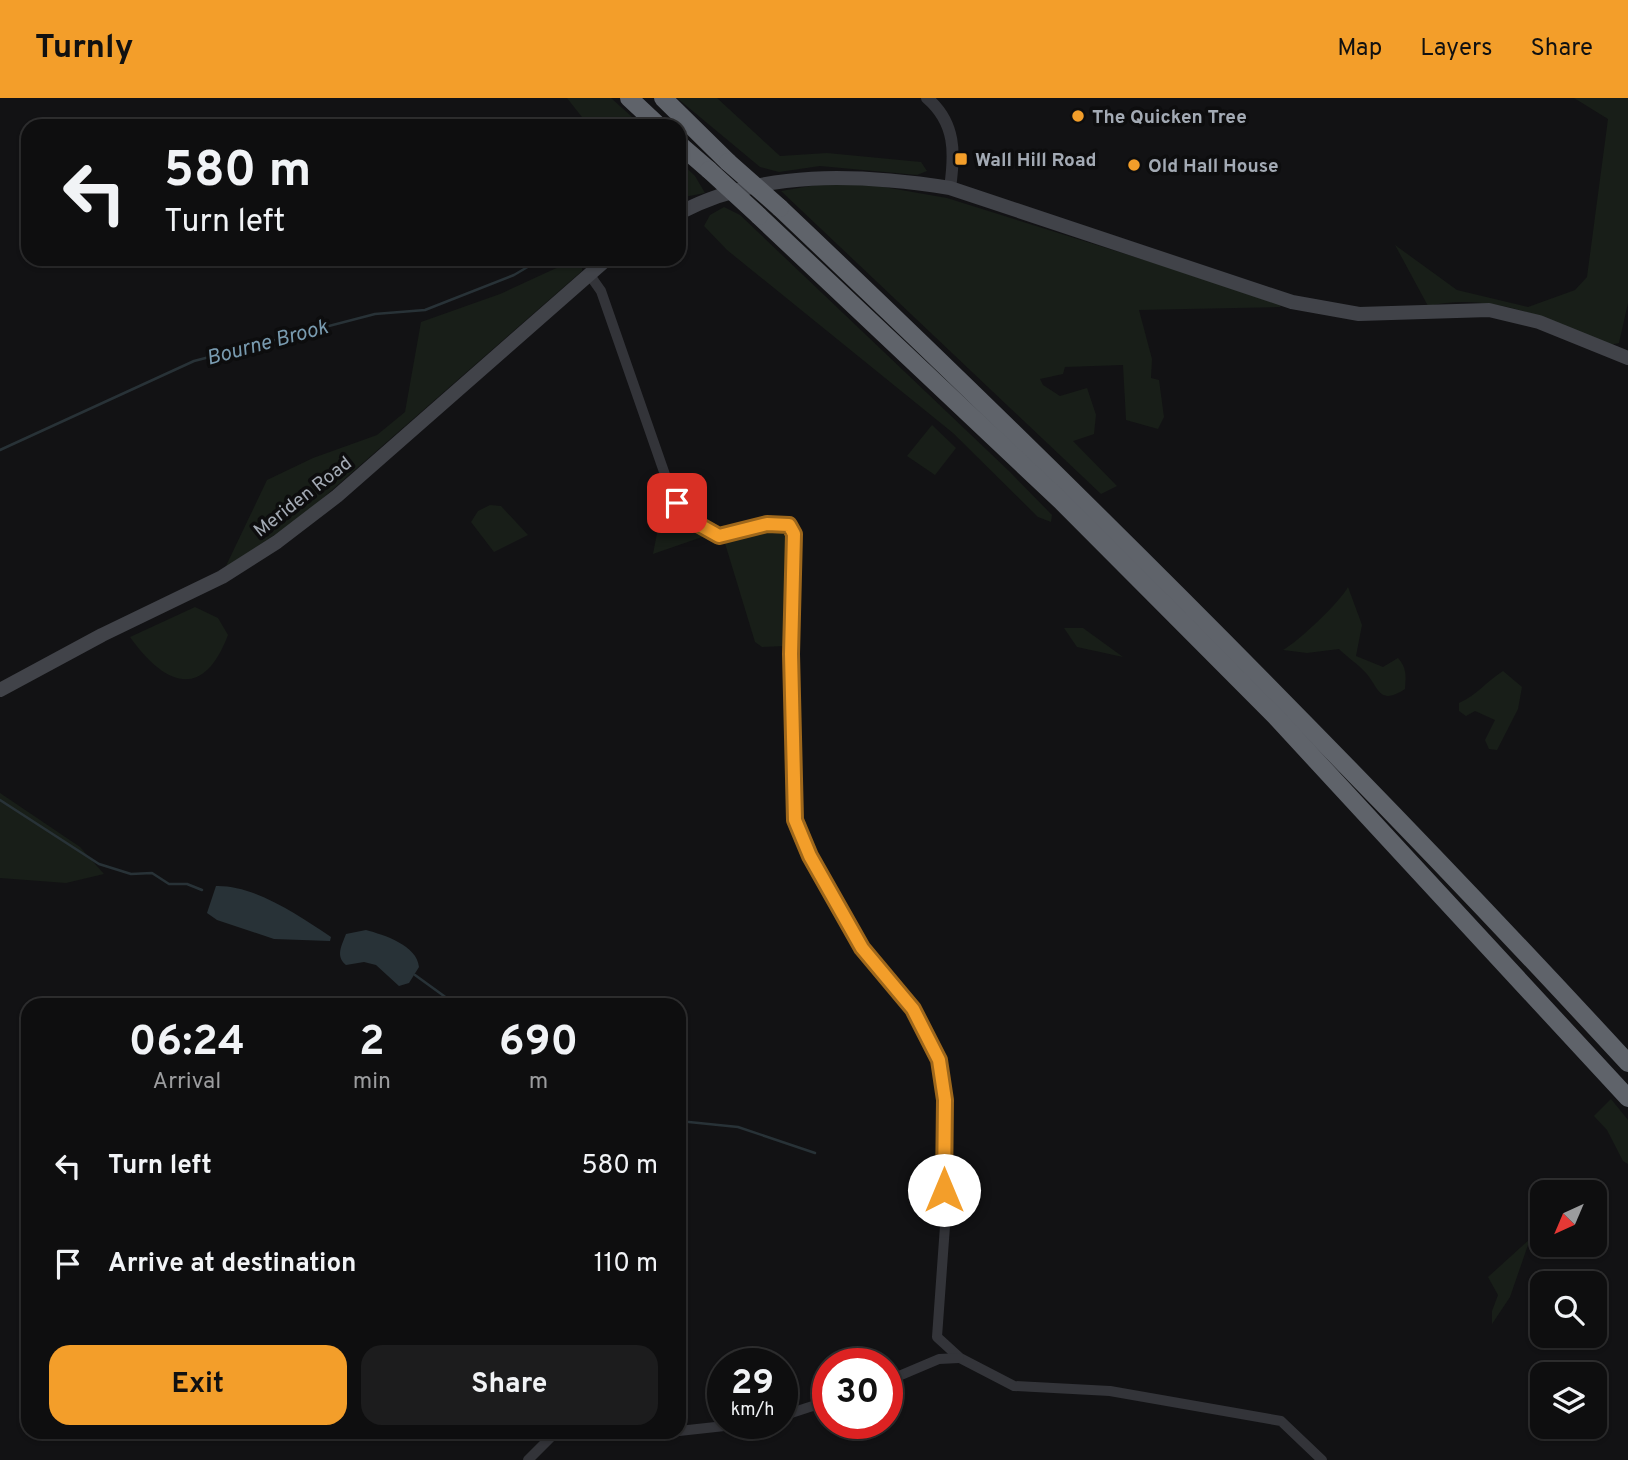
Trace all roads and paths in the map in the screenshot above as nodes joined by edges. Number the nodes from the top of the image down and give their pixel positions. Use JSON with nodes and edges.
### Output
{"nodes":[{"id":1,"x":629,"y":98,"type":"edge"},
{"id":2,"x":663,"y":98,"type":"edge"},
{"id":3,"x":927,"y":98,"type":"edge"},
{"id":4,"x":652,"y":119,"type":"edge"},
{"id":5,"x":684,"y":119,"type":"edge"},
{"id":6,"x":686,"y":121,"type":"edge"},
{"id":7,"x":686,"y":150,"type":"edge"},
{"id":8,"x":950,"y":188,"type":"junction"},
{"id":9,"x":686,"y":210,"type":"edge"},
{"id":10,"x":599,"y":266,"type":"edge"},
{"id":11,"x":589,"y":274,"type":"junction"},
{"id":12,"x":1628,"y":358,"type":"edge"},
{"id":13,"x":0,"y":690,"type":"edge"},
{"id":14,"x":1628,"y":1063,"type":"edge"},
{"id":15,"x":1628,"y":1098,"type":"edge"},
{"id":16,"x":937,"y":1337,"type":"junction"},
{"id":17,"x":960,"y":1358,"type":"junction"},
{"id":18,"x":939,"y":1359,"type":"junction"},
{"id":19,"x":903,"y":1374,"type":"edge"},
{"id":20,"x":707,"y":1428,"type":"edge"},
{"id":21,"x":686,"y":1430,"type":"edge"},
{"id":22,"x":549,"y":1439,"type":"edge"},
{"id":23,"x":528,"y":1460,"type":"edge"},
{"id":24,"x":1322,"y":1460,"type":"edge"}],
"edges":[{"from":1,"to":4,"type":"highway"},
{"from":2,"to":5,"type":"highway","bridge":true},
{"from":3,"to":8,"type":"street"},
{"from":6,"to":14,"type":"highway","bridge":true},
{"from":7,"to":15,"type":"highway","bridge":true},
{"from":8,"to":9,"type":"main road"},
{"from":8,"to":12,"type":"main road"},
{"from":10,"to":11,"type":"main road","name":"Meriden Road"},
{"from":11,"to":13,"type":"main road","name":"Meriden Road"},
{"from":11,"to":16,"type":"street"},
{"from":16,"to":17,"type":"street"},
{"from":16,"to":18,"type":"street"},
{"from":17,"to":18,"type":"street"},
{"from":17,"to":24,"type":"street"},
{"from":18,"to":19,"type":"street"},
{"from":20,"to":21,"type":"street"},
{"from":22,"to":23,"type":"street"}]}
